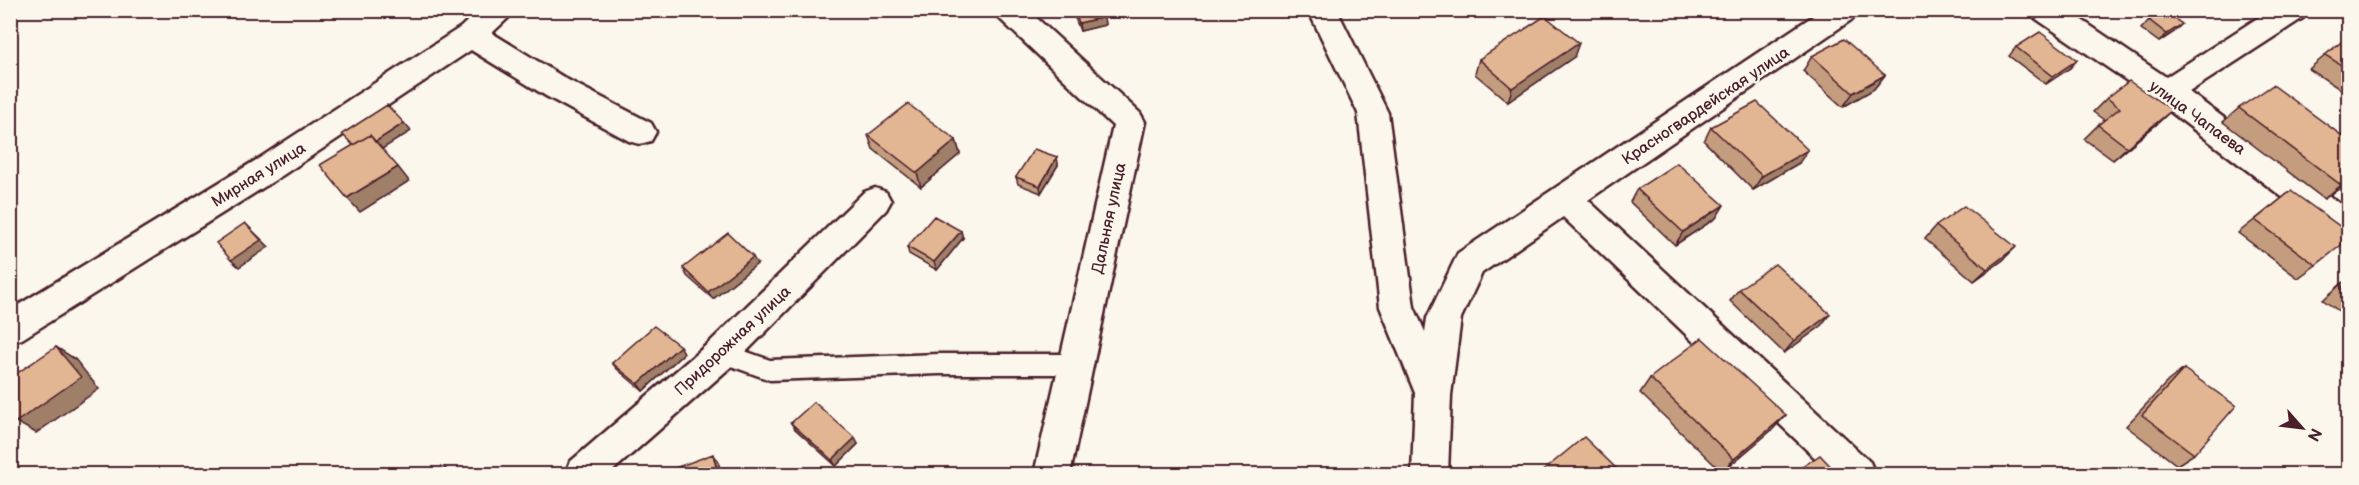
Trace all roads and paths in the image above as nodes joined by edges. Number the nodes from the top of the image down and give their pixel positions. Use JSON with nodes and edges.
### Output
{"nodes":[{"id":1,"x":498,"y":10,"type":"edge"},
{"id":2,"x":1009,"y":10,"type":"edge"},
{"id":3,"x":1322,"y":10,"type":"edge"},
{"id":4,"x":1844,"y":10,"type":"edge"},
{"id":5,"x":2045,"y":10,"type":"edge"},
{"id":6,"x":2293,"y":10,"type":"edge"},
{"id":7,"x":471,"y":35,"type":"junction"},
{"id":8,"x":2166,"y":92,"type":"junction"},
{"id":9,"x":640,"y":132,"type":"dead end"},
{"id":10,"x":1566,"y":199,"type":"junction"},
{"id":11,"x":875,"y":201,"type":"dead end"},
{"id":12,"x":2349,"y":228,"type":"edge"},
{"id":13,"x":10,"y":328,"type":"edge"},
{"id":14,"x":722,"y":353,"type":"junction"},
{"id":15,"x":1076,"y":364,"type":"junction"},
{"id":16,"x":1433,"y":395,"type":"junction"},
{"id":17,"x":583,"y":474,"type":"edge"},
{"id":18,"x":1052,"y":474,"type":"edge"},
{"id":19,"x":1430,"y":474,"type":"edge"},
{"id":20,"x":1857,"y":474,"type":"edge"}],
"edges":[{"from":1,"to":7,"type":"street","name":"Мирная улица"},
{"from":2,"to":15,"type":"street","name":"Дальняя улица"},
{"from":3,"to":16,"type":"street"},
{"from":4,"to":10,"type":"street","name":"Красногвардейская улица"},
{"from":5,"to":8,"type":"street","name":"улица Чапаева"},
{"from":6,"to":8,"type":"street"},
{"from":7,"to":9,"type":"street"},
{"from":7,"to":13,"type":"street","name":"Мирная улица"},
{"from":8,"to":12,"type":"street","name":"улица Чапаева"},
{"from":10,"to":16,"type":"street","name":"Красногвардейская улица"},
{"from":10,"to":20,"type":"street"},
{"from":11,"to":14,"type":"street","name":"Придорожная улица"},
{"from":14,"to":15,"type":"lane"},
{"from":14,"to":17,"type":"street","name":"Придорожная улица"},
{"from":15,"to":18,"type":"street","name":"Дальняя улица"},
{"from":16,"to":19,"type":"street","name":"Красногвардейская улица"}]}
